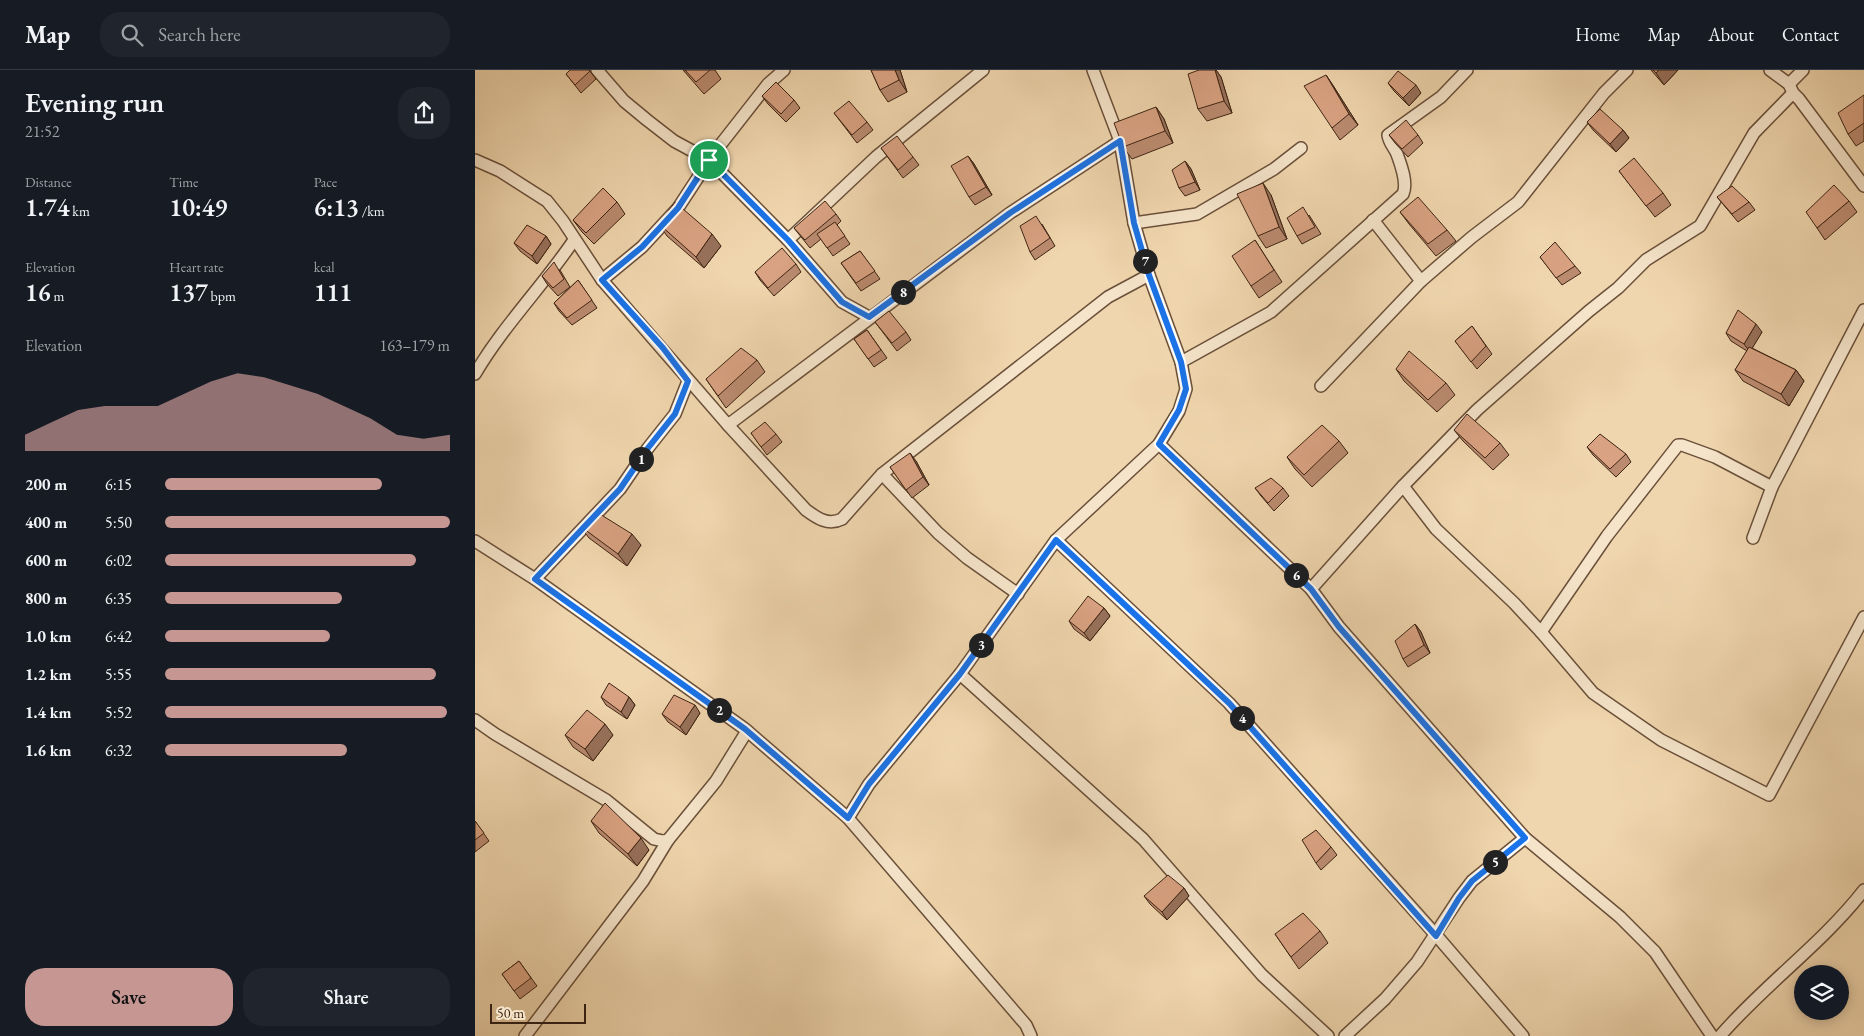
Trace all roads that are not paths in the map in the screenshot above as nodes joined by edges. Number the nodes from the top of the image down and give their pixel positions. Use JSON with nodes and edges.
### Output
{"nodes":[{"id":1,"x":597,"y":70,"type":"edge"},
{"id":2,"x":784,"y":70,"type":"edge"},
{"id":3,"x":983,"y":70,"type":"edge"},
{"id":4,"x":1093,"y":70,"type":"edge"},
{"id":5,"x":1467,"y":70,"type":"edge"},
{"id":6,"x":1627,"y":70,"type":"edge"},
{"id":7,"x":1770,"y":70,"type":"edge"},
{"id":8,"x":1803,"y":70,"type":"edge"},
{"id":9,"x":1791,"y":89,"type":"junction"},
{"id":10,"x":1120,"y":141,"type":"junction"},
{"id":11,"x":1301,"y":148,"type":"dead end"},
{"id":12,"x":475,"y":160,"type":"edge"},
{"id":13,"x":709,"y":160,"type":"junction"},
{"id":14,"x":1864,"y":186,"type":"edge"},
{"id":15,"x":1373,"y":220,"type":"junction"},
{"id":16,"x":1134,"y":223,"type":"junction"},
{"id":17,"x":575,"y":240,"type":"junction"},
{"id":18,"x":788,"y":240,"type":"junction"},
{"id":19,"x":1149,"y":275,"type":"junction"},
{"id":20,"x":602,"y":280,"type":"junction"},
{"id":21,"x":1421,"y":281,"type":"junction"},
{"id":22,"x":1864,"y":310,"type":"edge"},
{"id":23,"x":869,"y":317,"type":"junction"},
{"id":24,"x":1181,"y":362,"type":"junction"},
{"id":25,"x":475,"y":374,"type":"edge"},
{"id":26,"x":688,"y":381,"type":"junction"},
{"id":27,"x":1321,"y":386,"type":"dead end"},
{"id":28,"x":728,"y":425,"type":"junction"},
{"id":29,"x":1159,"y":444,"type":"junction"},
{"id":30,"x":881,"y":474,"type":"junction"},
{"id":31,"x":1403,"y":486,"type":"junction"},
{"id":32,"x":1772,"y":487,"type":"junction"},
{"id":33,"x":1753,"y":538,"type":"dead end"},
{"id":34,"x":1056,"y":540,"type":"junction"},
{"id":35,"x":475,"y":541,"type":"edge"},
{"id":36,"x":535,"y":579,"type":"junction"},
{"id":37,"x":1311,"y":589,"type":"junction"},
{"id":38,"x":1018,"y":594,"type":"junction"},
{"id":39,"x":1864,"y":617,"type":"edge"},
{"id":40,"x":1541,"y":632,"type":"junction"},
{"id":41,"x":960,"y":674,"type":"junction"},
{"id":42,"x":475,"y":720,"type":"edge"},
{"id":43,"x":747,"y":730,"type":"junction"},
{"id":44,"x":848,"y":818,"type":"junction"},
{"id":45,"x":1525,"y":838,"type":"junction"},
{"id":46,"x":667,"y":840,"type":"junction"},
{"id":47,"x":1864,"y":890,"type":"edge"},
{"id":48,"x":1436,"y":936,"type":"junction"},
{"id":49,"x":525,"y":1036,"type":"edge"},
{"id":50,"x":1031,"y":1036,"type":"edge"},
{"id":51,"x":1328,"y":1036,"type":"edge"},
{"id":52,"x":1345,"y":1036,"type":"edge"},
{"id":53,"x":1523,"y":1036,"type":"edge"},
{"id":54,"x":1712,"y":1036,"type":"edge"},
{"id":55,"x":1720,"y":1036,"type":"edge"}],
"edges":[{"from":1,"to":13,"type":"street"},
{"from":2,"to":13,"type":"street"},
{"from":3,"to":18,"type":"street"},
{"from":4,"to":10,"type":"street"},
{"from":5,"to":15,"type":"street"},
{"from":6,"to":21,"type":"street"},
{"from":7,"to":9,"type":"street"},
{"from":8,"to":9,"type":"street"},
{"from":9,"to":14,"type":"street"},
{"from":9,"to":31,"type":"street"},
{"from":10,"to":16,"type":"street"},
{"from":10,"to":23,"type":"street"},
{"from":11,"to":16,"type":"street"},
{"from":12,"to":17,"type":"street"},
{"from":13,"to":18,"type":"street"},
{"from":13,"to":20,"type":"street"},
{"from":15,"to":21,"type":"street"},
{"from":15,"to":24,"type":"street"},
{"from":16,"to":19,"type":"street"},
{"from":17,"to":20,"type":"street"},
{"from":17,"to":25,"type":"street"},
{"from":18,"to":23,"type":"street"},
{"from":19,"to":24,"type":"street"},
{"from":19,"to":30,"type":"street"},
{"from":20,"to":26,"type":"street"},
{"from":21,"to":27,"type":"street"},
{"from":22,"to":32,"type":"street"},
{"from":23,"to":28,"type":"street"},
{"from":24,"to":29,"type":"street"},
{"from":26,"to":28,"type":"street"},
{"from":26,"to":36,"type":"street"},
{"from":28,"to":30,"type":"street"},
{"from":29,"to":34,"type":"street"},
{"from":29,"to":37,"type":"street"},
{"from":30,"to":38,"type":"street"},
{"from":31,"to":37,"type":"street"},
{"from":31,"to":40,"type":"street"},
{"from":32,"to":33,"type":"street"},
{"from":32,"to":40,"type":"street"},
{"from":34,"to":38,"type":"street"},
{"from":34,"to":48,"type":"street"},
{"from":35,"to":36,"type":"street"},
{"from":36,"to":43,"type":"street"},
{"from":37,"to":45,"type":"street"},
{"from":38,"to":41,"type":"street"},
{"from":39,"to":40,"type":"street"},
{"from":41,"to":44,"type":"street"},
{"from":41,"to":51,"type":"street"},
{"from":42,"to":46,"type":"street"},
{"from":43,"to":44,"type":"street"},
{"from":43,"to":46,"type":"street"},
{"from":44,"to":50,"type":"street"},
{"from":45,"to":48,"type":"street"},
{"from":45,"to":54,"type":"street"},
{"from":46,"to":49,"type":"street"},
{"from":47,"to":55,"type":"street"},
{"from":48,"to":52,"type":"street"},
{"from":48,"to":53,"type":"street"}]}
